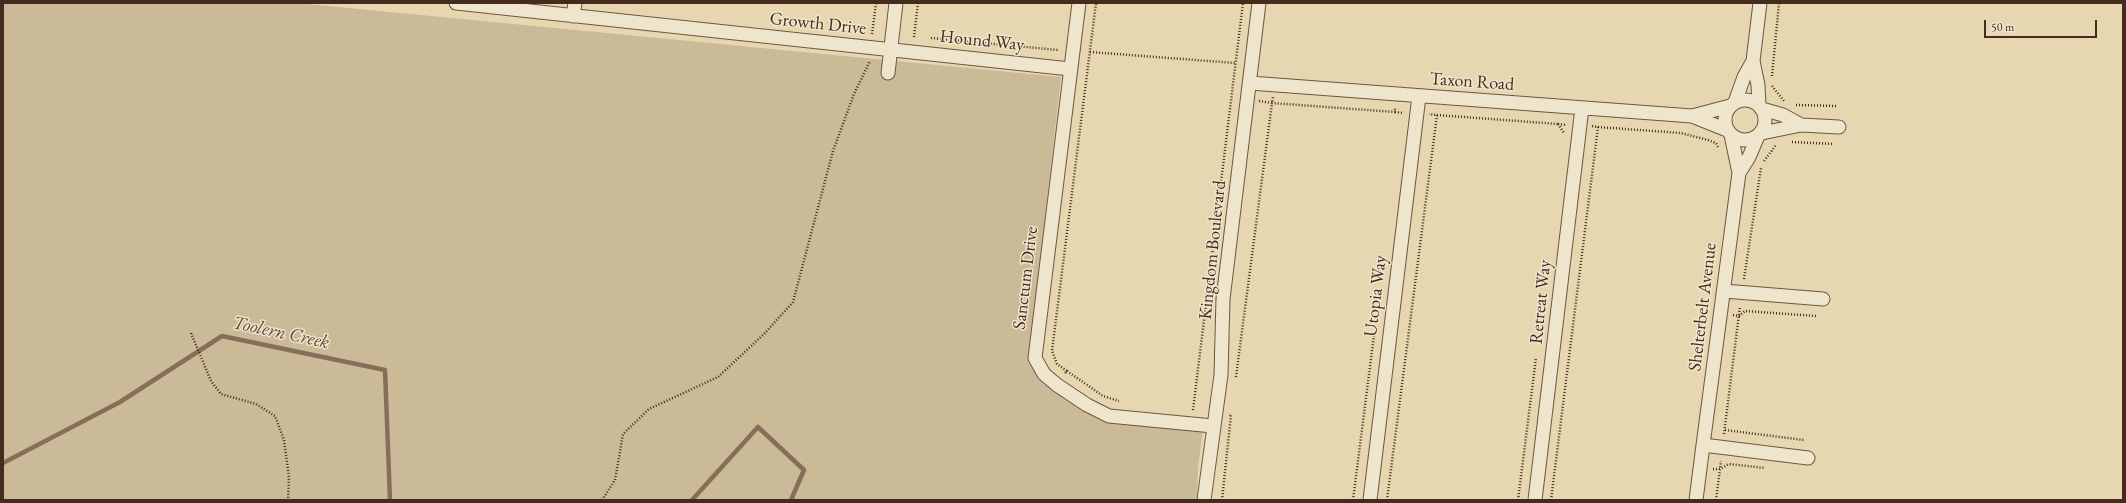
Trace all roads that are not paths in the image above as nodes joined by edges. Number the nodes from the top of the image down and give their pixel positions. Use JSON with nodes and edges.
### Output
{"nodes":[{"id":1,"x":456,"y":3,"type":"edge"},
{"id":2,"x":896,"y":3,"type":"edge"},
{"id":3,"x":1079,"y":3,"type":"edge"},
{"id":4,"x":1259,"y":3,"type":"edge"},
{"id":5,"x":1760,"y":3,"type":"edge"},
{"id":6,"x":574,"y":9,"type":"edge"},
{"id":7,"x":890,"y":49,"type":"junction"},
{"id":8,"x":1752,"y":61,"type":"junction"},
{"id":9,"x":1070,"y":69,"type":"junction"},
{"id":10,"x":888,"y":73,"type":"dead end"},
{"id":11,"x":1250,"y":83,"type":"junction"},
{"id":12,"x":1419,"y":96,"type":"junction"},
{"id":13,"x":1733,"y":104,"type":"junction"},
{"id":14,"x":1761,"y":107,"type":"junction"},
{"id":15,"x":1582,"y":108,"type":"junction"},
{"id":16,"x":1692,"y":116,"type":"junction"},
{"id":17,"x":1802,"y":124,"type":"junction"},
{"id":18,"x":1839,"y":127,"type":"dead end"},
{"id":19,"x":1729,"y":133,"type":"junction"},
{"id":20,"x":1760,"y":135,"type":"junction"},
{"id":21,"x":1739,"y":173,"type":"junction"},
{"id":22,"x":1724,"y":291,"type":"junction"},
{"id":23,"x":1823,"y":299,"type":"dead end"},
{"id":24,"x":1213,"y":426,"type":"junction"},
{"id":25,"x":1703,"y":445,"type":"junction"},
{"id":26,"x":1808,"y":458,"type":"dead end"},
{"id":27,"x":1204,"y":500,"type":"edge"},
{"id":28,"x":1370,"y":500,"type":"edge"},
{"id":29,"x":1535,"y":500,"type":"edge"},
{"id":30,"x":1696,"y":500,"type":"edge"}],
"edges":[{"from":1,"to":6,"type":"street","name":"Growth Drive"},
{"from":2,"to":7,"type":"street"},
{"from":3,"to":9,"type":"street","name":"Sanctum Drive"},
{"from":4,"to":11,"type":"street","name":"Kingdom Boulevard"},
{"from":5,"to":8,"type":"street"},
{"from":6,"to":7,"type":"street","name":"Growth Drive"},
{"from":7,"to":9,"type":"street","name":"Hound Way"},
{"from":7,"to":10,"type":"street"},
{"from":8,"to":13,"type":"street"},
{"from":8,"to":14,"type":"street"},
{"from":9,"to":24,"type":"street","name":"Sanctum Drive"},
{"from":11,"to":12,"type":"street","name":"Taxon Road"},
{"from":11,"to":24,"type":"street","name":"Kingdom Boulevard"},
{"from":12,"to":15,"type":"street","name":"Taxon Road"},
{"from":12,"to":28,"type":"street","name":"Utopia Way"},
{"from":13,"to":14,"type":"street"},
{"from":13,"to":16,"type":"street"},
{"from":13,"to":19,"type":"street"},
{"from":14,"to":17,"type":"street"},
{"from":14,"to":20,"type":"street"},
{"from":15,"to":16,"type":"street","name":"Taxon Road"},
{"from":15,"to":29,"type":"street","name":"Retreat Way"},
{"from":16,"to":19,"type":"street"},
{"from":17,"to":18,"type":"street"},
{"from":17,"to":20,"type":"street"},
{"from":19,"to":20,"type":"street"},
{"from":19,"to":21,"type":"street","name":"Shelterbelt Avenue"},
{"from":20,"to":21,"type":"street","name":"Shelterbelt Avenue"},
{"from":21,"to":22,"type":"street","name":"Shelterbelt Avenue"},
{"from":22,"to":23,"type":"street"},
{"from":22,"to":25,"type":"street","name":"Shelterbelt Avenue"},
{"from":24,"to":27,"type":"street","name":"Kingdom Boulevard"},
{"from":25,"to":26,"type":"street"},
{"from":25,"to":30,"type":"street","name":"Shelterbelt Avenue"}]}
